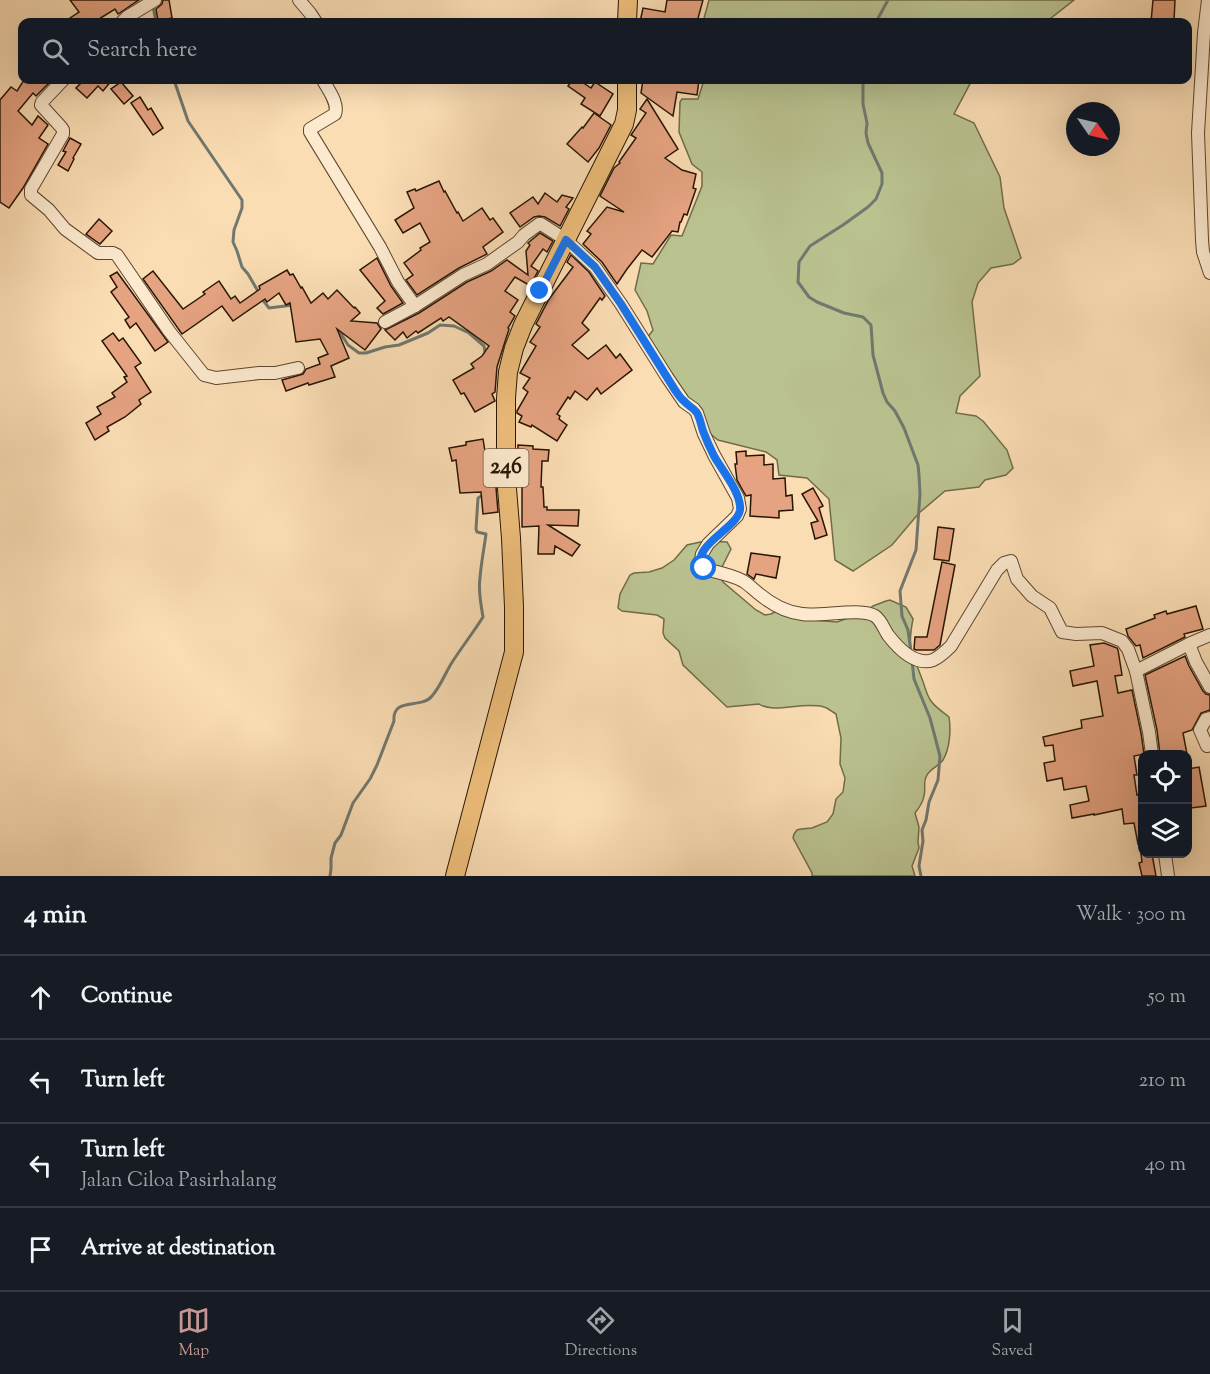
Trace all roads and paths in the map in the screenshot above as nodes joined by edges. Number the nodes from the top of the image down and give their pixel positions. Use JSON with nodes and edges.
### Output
{"nodes":[{"id":1,"x":155,"y":0,"type":"edge"},
{"id":2,"x":299,"y":0,"type":"edge"},
{"id":3,"x":628,"y":0,"type":"edge"},
{"id":4,"x":1208,"y":0,"type":"edge"},
{"id":5,"x":126,"y":18,"type":"edge"},
{"id":6,"x":313,"y":18,"type":"edge"},
{"id":7,"x":627,"y":18,"type":"edge"},
{"id":8,"x":59,"y":84,"type":"edge"},
{"id":9,"x":325,"y":84,"type":"edge"},
{"id":10,"x":627,"y":84,"type":"edge"},
{"id":11,"x":566,"y":240,"type":"junction"},
{"id":12,"x":1210,"y":273,"type":"edge"},
{"id":13,"x":415,"y":306,"type":"junction"},
{"id":14,"x":385,"y":321,"type":"dead end"},
{"id":15,"x":298,"y":368,"type":"dead end"},
{"id":16,"x":1210,"y":635,"type":"edge"},
{"id":17,"x":1189,"y":644,"type":"junction"},
{"id":18,"x":1136,"y":671,"type":"junction"},
{"id":19,"x":1210,"y":687,"type":"edge"},
{"id":20,"x":1210,"y":718,"type":"edge"},
{"id":21,"x":1210,"y":745,"type":"edge"},
{"id":22,"x":1151,"y":750,"type":"edge"},
{"id":23,"x":1166,"y":858,"type":"edge"},
{"id":24,"x":455,"y":876,"type":"edge"},
{"id":25,"x":1168,"y":876,"type":"edge"}],
"edges":[{"from":1,"to":5,"type":"street"},
{"from":2,"to":6,"type":"street"},
{"from":3,"to":7,"type":"main road"},
{"from":4,"to":12,"type":"street"},
{"from":8,"to":15,"type":"street"},
{"from":9,"to":13,"type":"street"},
{"from":10,"to":11,"type":"main road","number":"246"},
{"from":11,"to":13,"type":"street"},
{"from":11,"to":18,"type":"street"},
{"from":11,"to":24,"type":"main road","number":"246"},
{"from":13,"to":14,"type":"street"},
{"from":16,"to":17,"type":"street"},
{"from":17,"to":18,"type":"street"},
{"from":17,"to":19,"type":"street"},
{"from":18,"to":22,"type":"street"},
{"from":20,"to":21,"type":"street"},
{"from":23,"to":25,"type":"street"}]}
